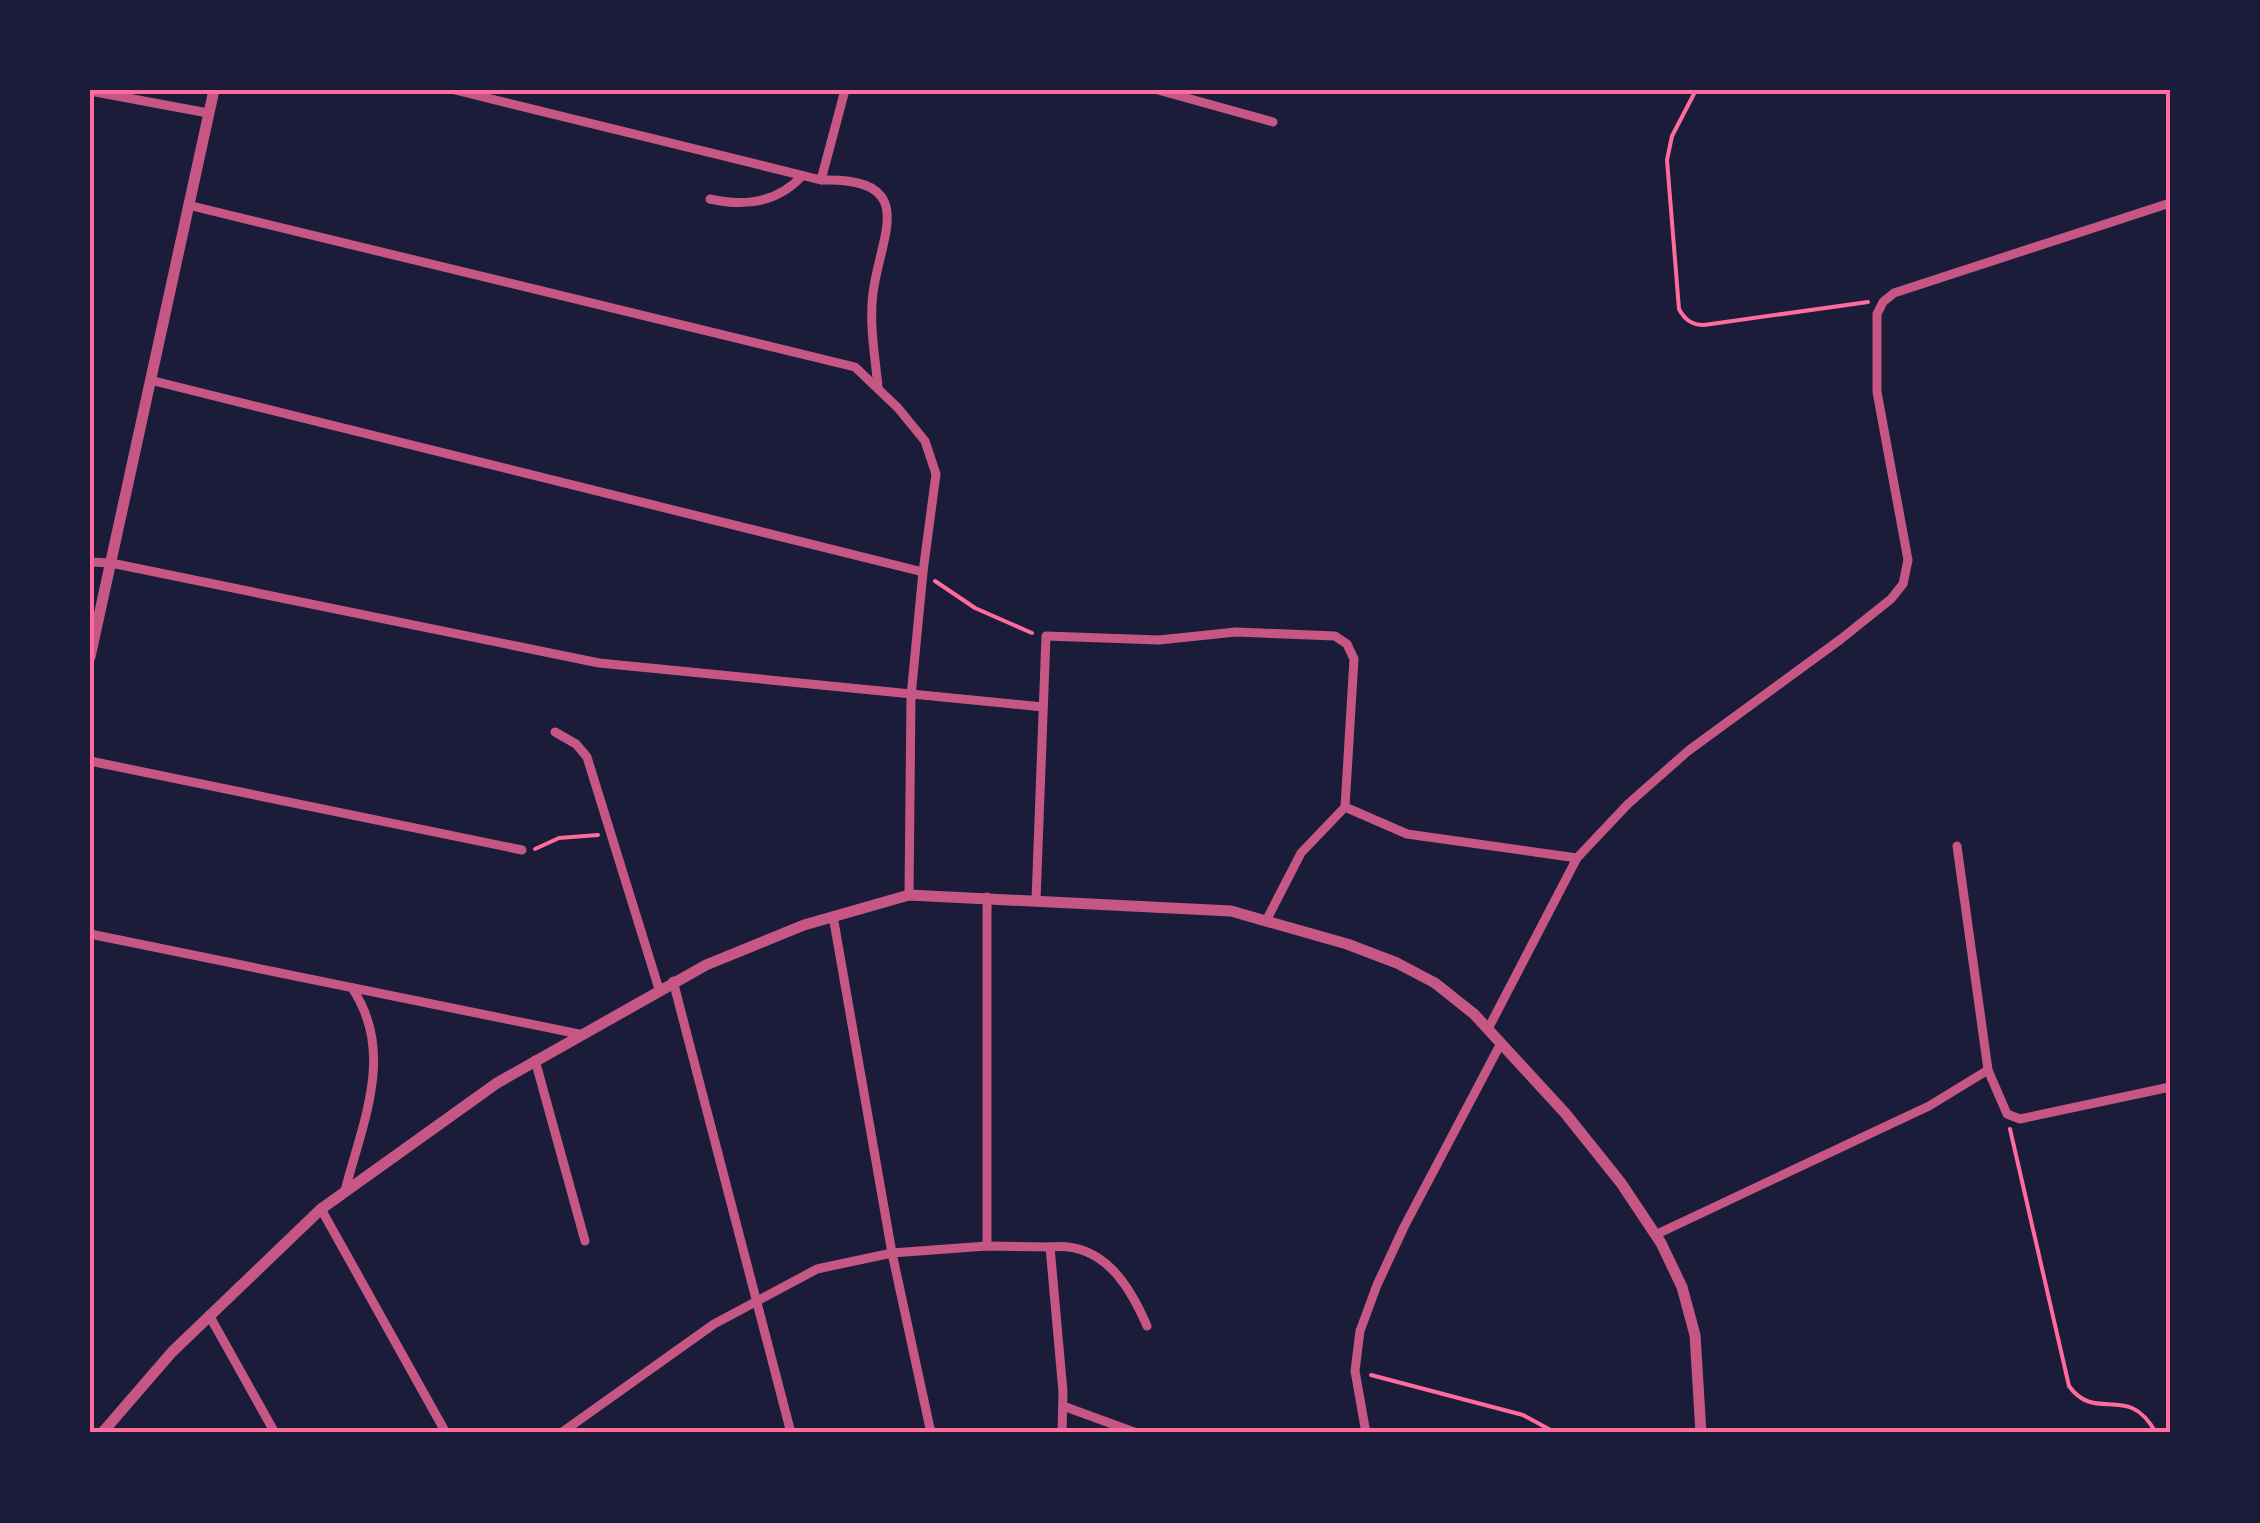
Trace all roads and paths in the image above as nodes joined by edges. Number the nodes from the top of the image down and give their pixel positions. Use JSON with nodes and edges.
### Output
{"nodes":[{"id":1,"x":214,"y":90,"type":"edge"},
{"id":2,"x":455,"y":90,"type":"edge"},
{"id":3,"x":845,"y":90,"type":"edge"},
{"id":4,"x":1158,"y":90,"type":"edge"},
{"id":5,"x":1696,"y":90,"type":"edge"},
{"id":6,"x":90,"y":91,"type":"edge"},
{"id":7,"x":208,"y":113,"type":"junction"},
{"id":8,"x":1273,"y":122,"type":"dead end"},
{"id":9,"x":802,"y":176,"type":"junction"},
{"id":10,"x":821,"y":180,"type":"junction"},
{"id":11,"x":710,"y":198,"type":"dead end"},
{"id":12,"x":2170,"y":203,"type":"edge"},
{"id":13,"x":188,"y":206,"type":"junction"},
{"id":14,"x":1883,"y":302,"type":"junction"},
{"id":15,"x":150,"y":380,"type":"junction"},
{"id":16,"x":878,"y":387,"type":"junction"},
{"id":17,"x":90,"y":562,"type":"edge"},
{"id":18,"x":111,"y":563,"type":"junction"},
{"id":19,"x":923,"y":572,"type":"junction"},
{"id":20,"x":1046,"y":636,"type":"junction"},
{"id":21,"x":90,"y":657,"type":"edge"},
{"id":22,"x":911,"y":696,"type":"junction"},
{"id":23,"x":1044,"y":707,"type":"junction"},
{"id":24,"x":554,"y":732,"type":"dead end"},
{"id":25,"x":90,"y":761,"type":"edge"},
{"id":26,"x":1345,"y":807,"type":"junction"},
{"id":27,"x":612,"y":838,"type":"junction"},
{"id":28,"x":1957,"y":846,"type":"dead end"},
{"id":29,"x":522,"y":850,"type":"joint"},
{"id":30,"x":1577,"y":858,"type":"junction"},
{"id":31,"x":909,"y":895,"type":"junction"},
{"id":32,"x":987,"y":897,"type":"junction"},
{"id":33,"x":1036,"y":900,"type":"junction"},
{"id":34,"x":834,"y":916,"type":"junction"},
{"id":35,"x":1266,"y":919,"type":"junction"},
{"id":36,"x":90,"y":934,"type":"edge"},
{"id":37,"x":673,"y":981,"type":"junction"},
{"id":38,"x":352,"y":988,"type":"junction"},
{"id":39,"x":659,"y":989,"type":"junction"},
{"id":40,"x":1488,"y":1029,"type":"junction"},
{"id":41,"x":579,"y":1034,"type":"junction"},
{"id":42,"x":1501,"y":1042,"type":"junction"},
{"id":43,"x":535,"y":1060,"type":"junction"},
{"id":44,"x":1988,"y":1070,"type":"junction"},
{"id":45,"x":2170,"y":1087,"type":"edge"},
{"id":46,"x":2007,"y":1114,"type":"junction"},
{"id":47,"x":345,"y":1192,"type":"junction"},
{"id":48,"x":321,"y":1208,"type":"junction"},
{"id":49,"x":1656,"y":1235,"type":"junction"},
{"id":50,"x":585,"y":1242,"type":"dead end"},
{"id":51,"x":987,"y":1246,"type":"junction"},
{"id":52,"x":1050,"y":1246,"type":"junction"},
{"id":53,"x":892,"y":1252,"type":"junction"},
{"id":54,"x":755,"y":1300,"type":"junction"},
{"id":55,"x":209,"y":1315,"type":"junction"},
{"id":56,"x":1147,"y":1326,"type":"dead end"},
{"id":57,"x":1355,"y":1371,"type":"junction"},
{"id":58,"x":1063,"y":1406,"type":"junction"},
{"id":59,"x":102,"y":1433,"type":"edge"},
{"id":60,"x":275,"y":1433,"type":"edge"},
{"id":61,"x":446,"y":1433,"type":"edge"},
{"id":62,"x":561,"y":1433,"type":"edge"},
{"id":63,"x":791,"y":1433,"type":"edge"},
{"id":64,"x":931,"y":1433,"type":"edge"},
{"id":65,"x":1062,"y":1433,"type":"edge"},
{"id":66,"x":1138,"y":1433,"type":"edge"},
{"id":67,"x":1366,"y":1433,"type":"edge"},
{"id":68,"x":1556,"y":1433,"type":"edge"},
{"id":69,"x":1701,"y":1433,"type":"edge"},
{"id":70,"x":2156,"y":1433,"type":"edge"}],
"edges":[{"from":1,"to":7,"type":"street"},
{"from":2,"to":9,"type":"street"},
{"from":3,"to":10,"type":"street"},
{"from":4,"to":8,"type":"street"},
{"from":5,"to":14,"type":"path"},
{"from":6,"to":7,"type":"street"},
{"from":7,"to":13,"type":"street"},
{"from":9,"to":10,"type":"street"},
{"from":9,"to":11,"type":"street"},
{"from":10,"to":16,"type":"street"},
{"from":12,"to":14,"type":"street"},
{"from":13,"to":15,"type":"street"},
{"from":13,"to":16,"type":"street"},
{"from":14,"to":30,"type":"street"},
{"from":15,"to":18,"type":"street"},
{"from":15,"to":19,"type":"street"},
{"from":16,"to":19,"type":"street"},
{"from":17,"to":18,"type":"street"},
{"from":18,"to":21,"type":"street"},
{"from":18,"to":22,"type":"street"},
{"from":19,"to":20,"type":"path"},
{"from":19,"to":22,"type":"street"},
{"from":20,"to":23,"type":"street"},
{"from":20,"to":26,"type":"street"},
{"from":22,"to":23,"type":"street"},
{"from":22,"to":31,"type":"street"},
{"from":23,"to":33,"type":"street"},
{"from":24,"to":27,"type":"street"},
{"from":25,"to":29,"type":"street"},
{"from":26,"to":30,"type":"street"},
{"from":26,"to":35,"type":"street"},
{"from":27,"to":29,"type":"path"},
{"from":27,"to":39,"type":"street"},
{"from":28,"to":44,"type":"street"},
{"from":30,"to":40,"type":"street"},
{"from":31,"to":32,"type":"street"},
{"from":31,"to":34,"type":"street"},
{"from":32,"to":33,"type":"street"},
{"from":32,"to":51,"type":"street"},
{"from":33,"to":35,"type":"street"},
{"from":34,"to":37,"type":"street"},
{"from":34,"to":53,"type":"street"},
{"from":35,"to":40,"type":"street"},
{"from":36,"to":38,"type":"street"},
{"from":37,"to":39,"type":"street"},
{"from":37,"to":54,"type":"street"},
{"from":38,"to":41,"type":"street"},
{"from":38,"to":47,"type":"street"},
{"from":39,"to":41,"type":"street"},
{"from":40,"to":42,"type":"street"},
{"from":41,"to":43,"type":"street"},
{"from":42,"to":49,"type":"street"},
{"from":42,"to":57,"type":"street"},
{"from":43,"to":47,"type":"street"},
{"from":43,"to":50,"type":"street"},
{"from":44,"to":46,"type":"street"},
{"from":44,"to":49,"type":"street"},
{"from":45,"to":46,"type":"street"},
{"from":46,"to":70,"type":"path"},
{"from":47,"to":48,"type":"street"},
{"from":48,"to":55,"type":"street"},
{"from":48,"to":61,"type":"street"},
{"from":49,"to":69,"type":"street"},
{"from":51,"to":52,"type":"street"},
{"from":51,"to":53,"type":"street"},
{"from":52,"to":56,"type":"street"},
{"from":52,"to":58,"type":"street"},
{"from":53,"to":54,"type":"street"},
{"from":53,"to":64,"type":"street"},
{"from":54,"to":62,"type":"street"},
{"from":54,"to":63,"type":"street"},
{"from":55,"to":59,"type":"street"},
{"from":55,"to":60,"type":"street"},
{"from":57,"to":67,"type":"street"},
{"from":57,"to":68,"type":"path"},
{"from":58,"to":65,"type":"street"},
{"from":58,"to":66,"type":"street"}]}
